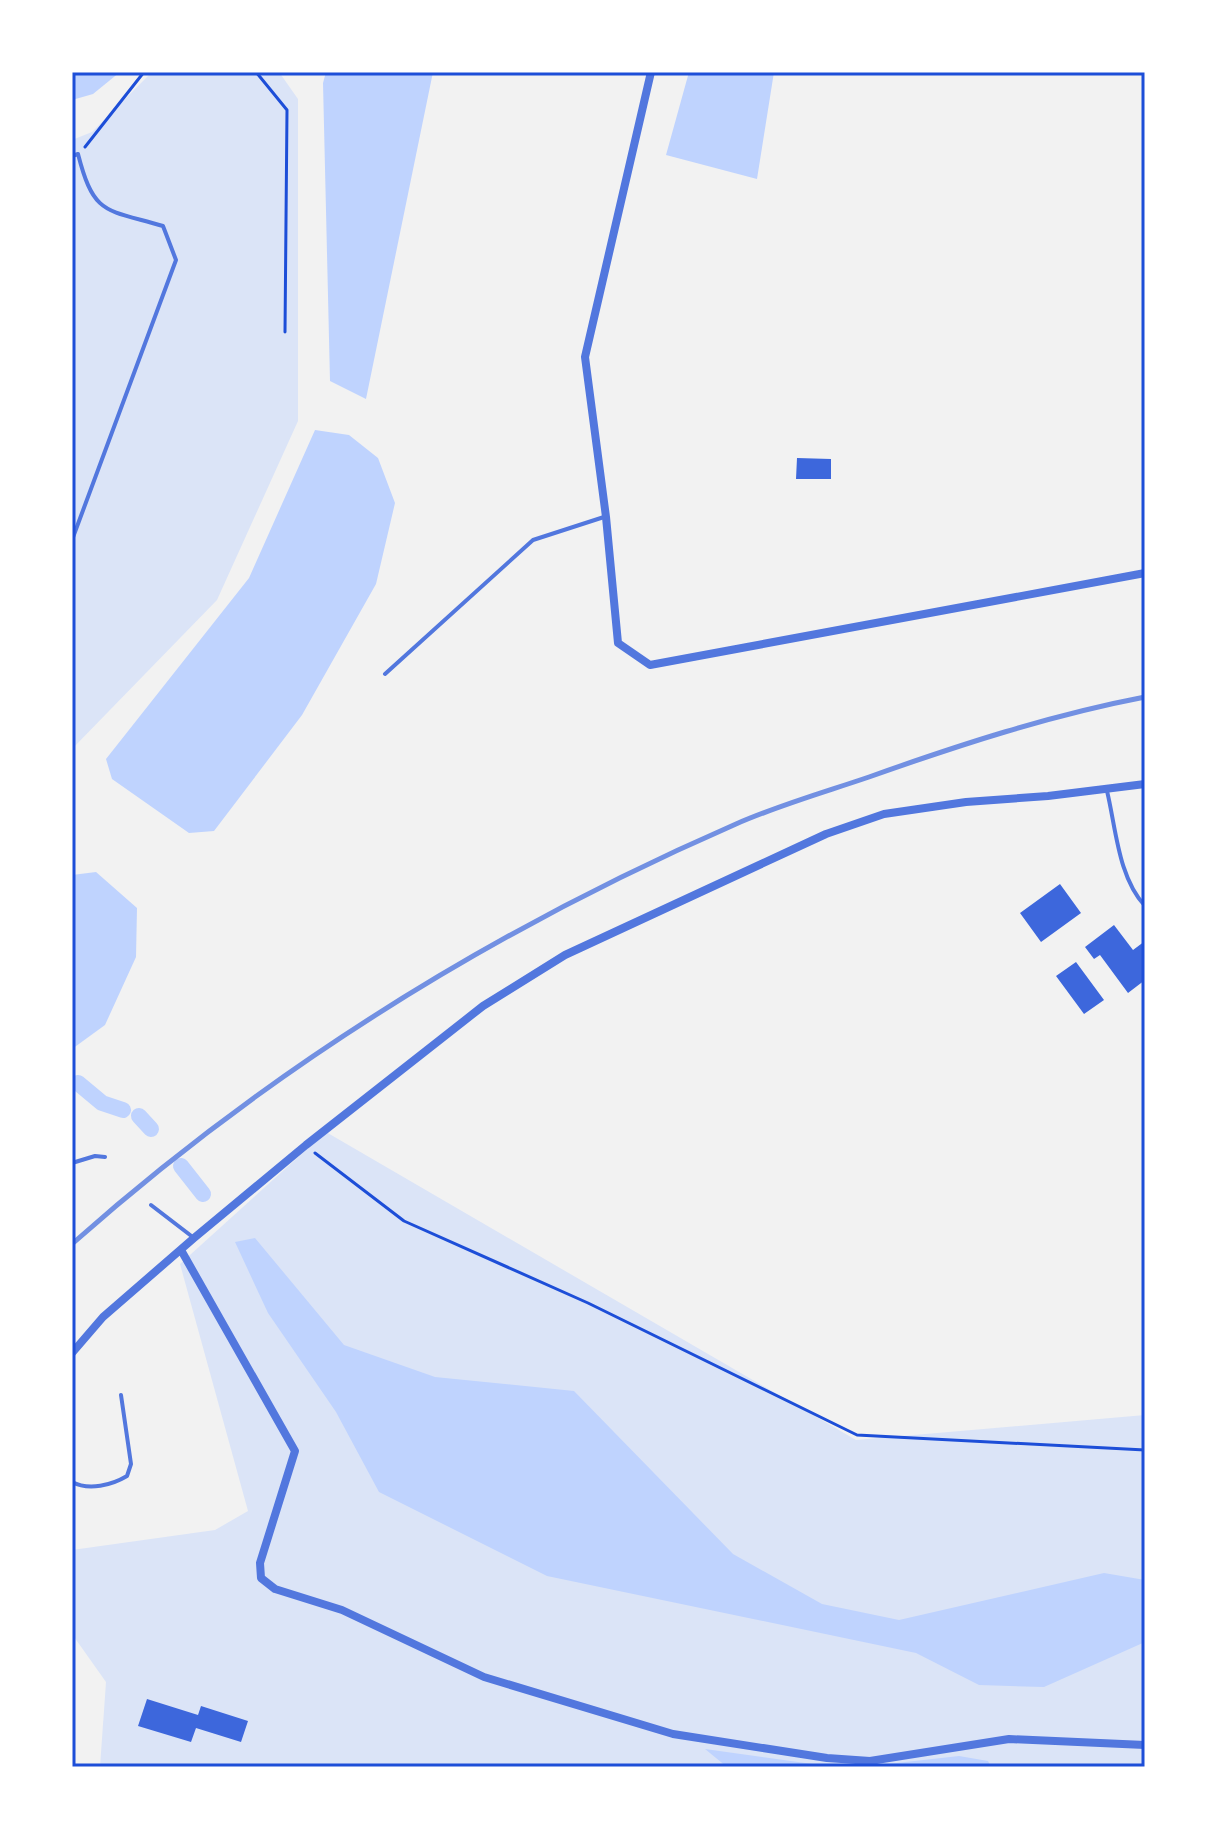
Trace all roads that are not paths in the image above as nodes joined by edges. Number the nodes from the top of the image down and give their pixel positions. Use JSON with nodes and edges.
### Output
{"nodes":[{"id":1,"x":651,"y":72,"type":"edge"},
{"id":2,"x":75,"y":155,"type":"edge"},
{"id":3,"x":606,"y":517,"type":"junction"},
{"id":4,"x":72,"y":540,"type":"edge"},
{"id":5,"x":1145,"y":573,"type":"edge"},
{"id":6,"x":385,"y":674,"type":"dead end"},
{"id":7,"x":1145,"y":784,"type":"edge"},
{"id":8,"x":1107,"y":788,"type":"junction"},
{"id":9,"x":1145,"y":906,"type":"edge"},
{"id":10,"x":105,"y":1157,"type":"dead end"},
{"id":11,"x":72,"y":1163,"type":"edge"},
{"id":12,"x":151,"y":1205,"type":"dead end"},
{"id":13,"x":194,"y":1238,"type":"junction"},
{"id":14,"x":181,"y":1250,"type":"junction"},
{"id":15,"x":72,"y":1353,"type":"edge"},
{"id":16,"x":121,"y":1395,"type":"dead end"},
{"id":17,"x":72,"y":1482,"type":"edge"},
{"id":18,"x":1145,"y":1745,"type":"edge"}],
"edges":[{"from":1,"to":3,"type":"street"},
{"from":2,"to":4,"type":"lane"},
{"from":3,"to":5,"type":"street"},
{"from":3,"to":6,"type":"lane"},
{"from":7,"to":8,"type":"street"},
{"from":8,"to":9,"type":"lane"},
{"from":8,"to":13,"type":"street"},
{"from":10,"to":11,"type":"lane"},
{"from":12,"to":13,"type":"lane"},
{"from":13,"to":14,"type":"street"},
{"from":14,"to":15,"type":"street"},
{"from":14,"to":18,"type":"street"},
{"from":16,"to":17,"type":"lane"}]}
